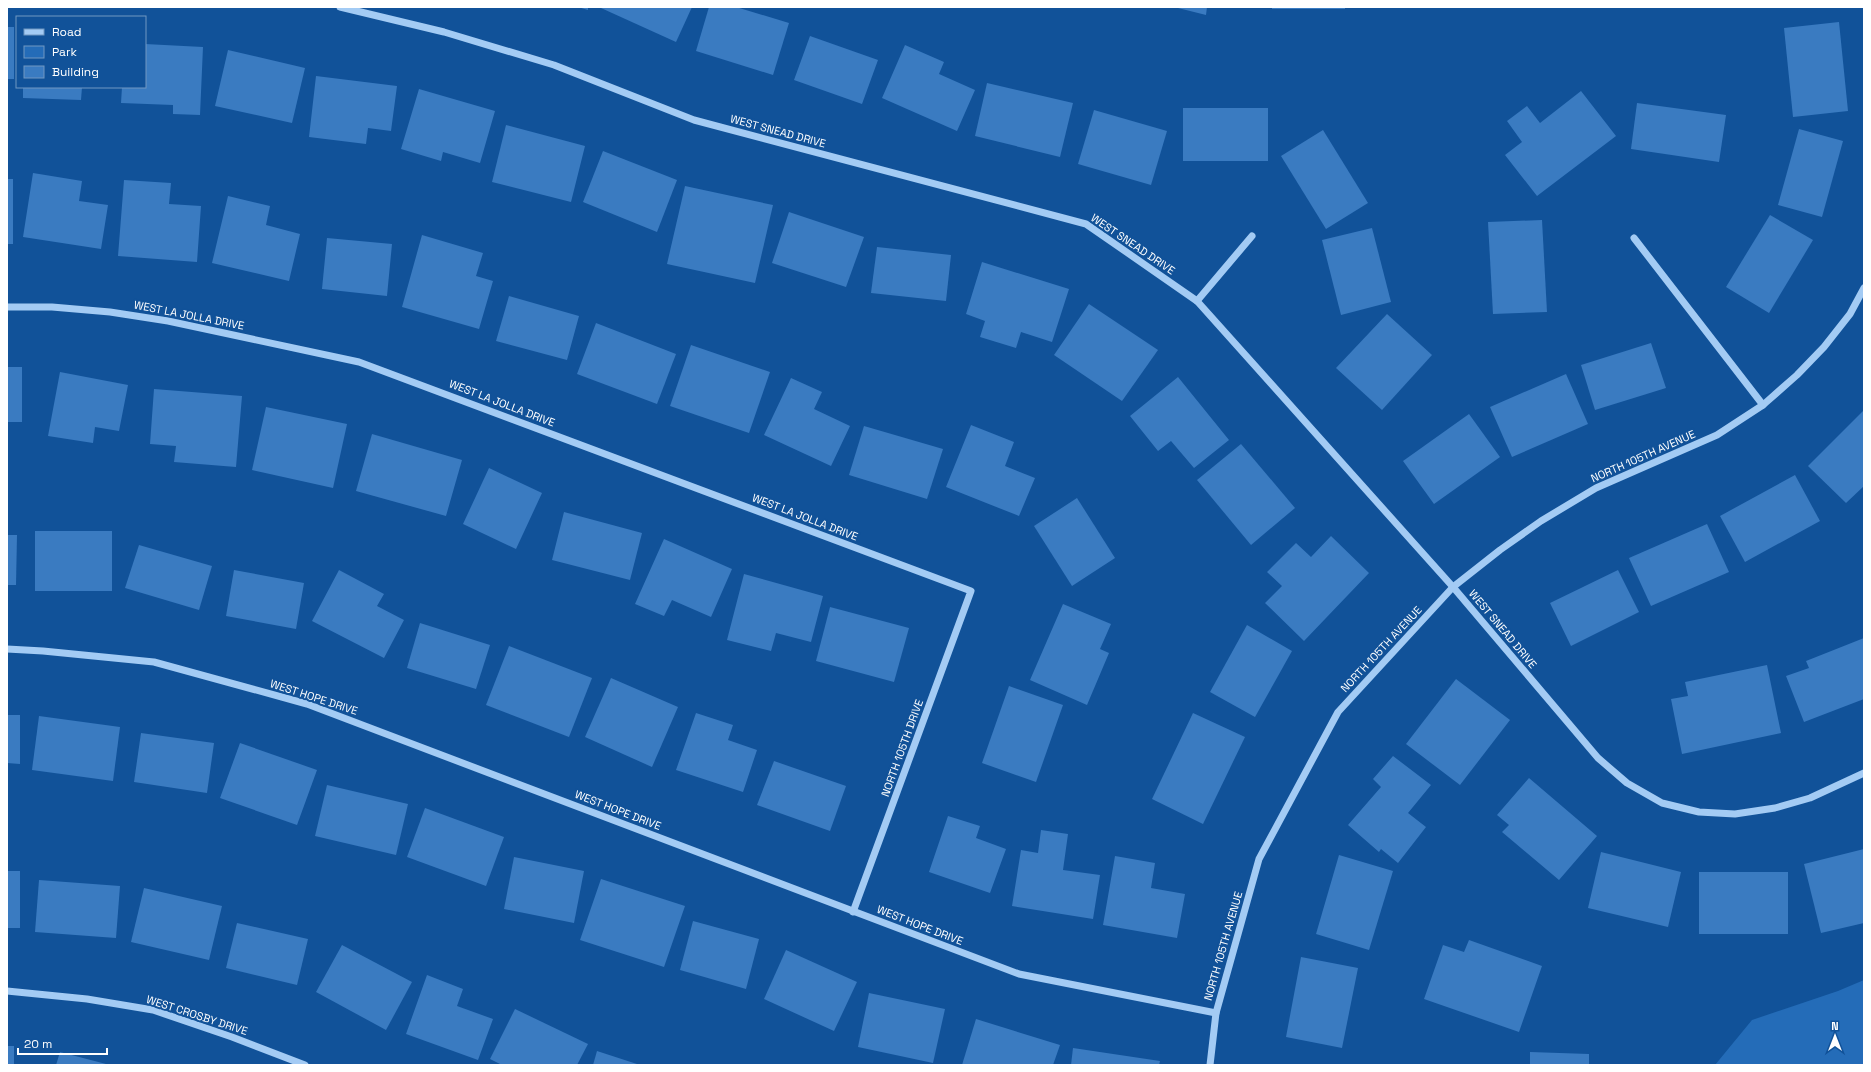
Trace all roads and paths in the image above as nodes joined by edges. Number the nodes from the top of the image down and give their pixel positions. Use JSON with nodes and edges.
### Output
{"nodes":[{"id":1,"x":340,"y":7,"type":"edge"},
{"id":2,"x":1252,"y":236,"type":"dead end"},
{"id":3,"x":1634,"y":238,"type":"dead end"},
{"id":4,"x":1864,"y":288,"type":"edge"},
{"id":5,"x":1196,"y":301,"type":"junction"},
{"id":6,"x":7,"y":307,"type":"edge"},
{"id":7,"x":1763,"y":405,"type":"junction"},
{"id":8,"x":1453,"y":587,"type":"junction"},
{"id":9,"x":971,"y":591,"type":"joint"},
{"id":10,"x":7,"y":649,"type":"edge"},
{"id":11,"x":1864,"y":773,"type":"edge"},
{"id":12,"x":853,"y":912,"type":"junction"},
{"id":13,"x":7,"y":991,"type":"edge"},
{"id":14,"x":1216,"y":1013,"type":"junction"},
{"id":15,"x":305,"y":1065,"type":"edge"},
{"id":16,"x":1210,"y":1065,"type":"edge"}],
"edges":[{"from":1,"to":5,"type":"street","name":"WEST SNEAD DRIVE"},
{"from":2,"to":5,"type":"street"},
{"from":3,"to":7,"type":"street"},
{"from":4,"to":7,"type":"street","name":"NORTH 105TH AVENUE"},
{"from":5,"to":8,"type":"street","name":"WEST SNEAD DRIVE"},
{"from":6,"to":9,"type":"street","name":"WEST LA JOLLA DRIVE"},
{"from":7,"to":8,"type":"street","name":"NORTH 105TH AVENUE"},
{"from":8,"to":11,"type":"street","name":"WEST SNEAD DRIVE"},
{"from":8,"to":14,"type":"street","name":"NORTH 105TH AVENUE"},
{"from":9,"to":12,"type":"street","name":"NORTH 105TH DRIVE"},
{"from":10,"to":12,"type":"street","name":"WEST HOPE DRIVE"},
{"from":12,"to":14,"type":"street","name":"WEST HOPE DRIVE"},
{"from":13,"to":15,"type":"street","name":"WEST CROSBY DRIVE"},
{"from":14,"to":16,"type":"street","name":"NORTH 105TH AVENUE"}]}
